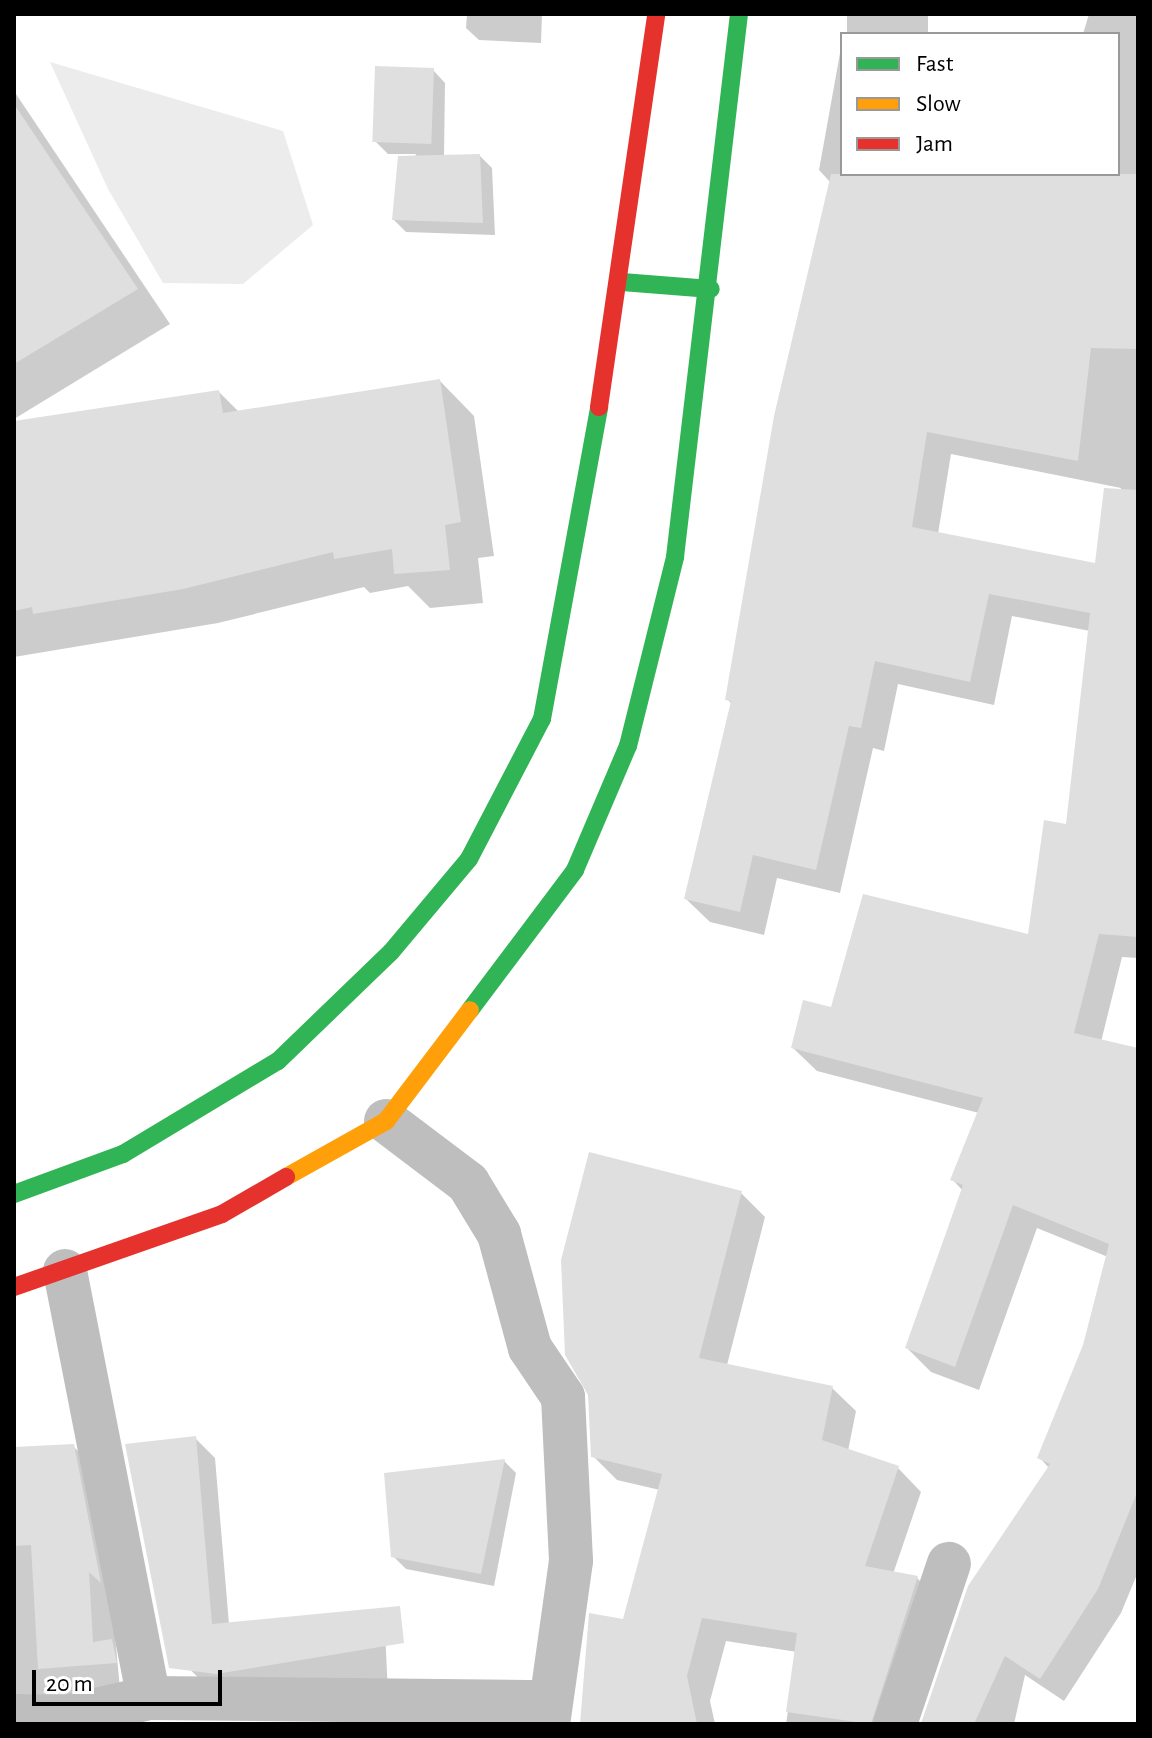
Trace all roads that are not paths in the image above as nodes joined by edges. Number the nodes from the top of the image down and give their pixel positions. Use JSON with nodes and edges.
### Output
{"nodes":[{"id":1,"x":656,"y":14,"type":"edge"},
{"id":2,"x":739,"y":14,"type":"edge"},
{"id":3,"x":622,"y":282,"type":"junction"},
{"id":4,"x":711,"y":289,"type":"junction"},
{"id":5,"x":386,"y":1121,"type":"junction"},
{"id":6,"x":14,"y":1194,"type":"edge"},
{"id":7,"x":65,"y":1271,"type":"junction"},
{"id":8,"x":14,"y":1287,"type":"edge"},
{"id":9,"x":949,"y":1564,"type":"dead end"},
{"id":10,"x":149,"y":1698,"type":"junction"},
{"id":11,"x":548,"y":1713,"type":"edge"},
{"id":12,"x":14,"y":1716,"type":"edge"},
{"id":13,"x":66,"y":1721,"type":"edge"},
{"id":14,"x":895,"y":1724,"type":"edge"}],
"edges":[{"from":1,"to":3,"type":"main road"},
{"from":2,"to":4,"type":"main road"},
{"from":3,"to":4,"type":"main road"},
{"from":3,"to":6,"type":"main road"},
{"from":4,"to":5,"type":"main road"},
{"from":5,"to":7,"type":"main road"},
{"from":5,"to":11,"type":"street"},
{"from":7,"to":8,"type":"main road"},
{"from":7,"to":10,"type":"street"},
{"from":9,"to":14,"type":"street"},
{"from":10,"to":11,"type":"street"},
{"from":10,"to":13,"type":"street"},
{"from":12,"to":13,"type":"street"}]}
